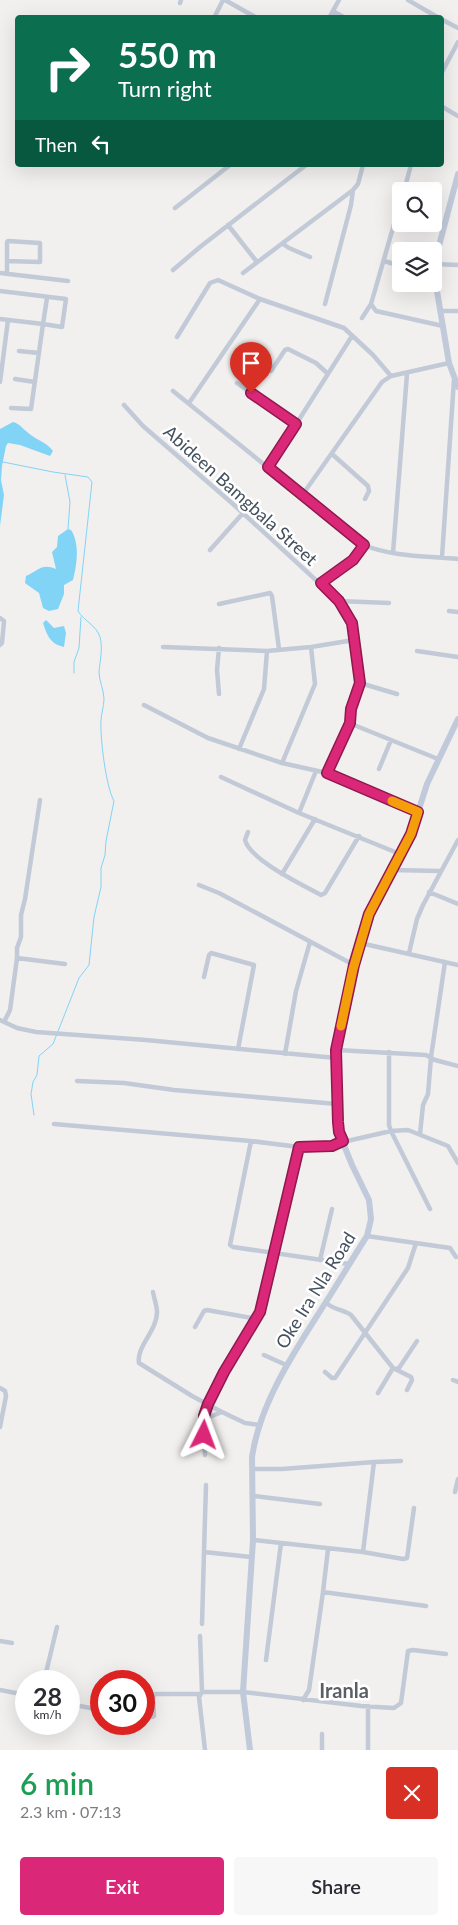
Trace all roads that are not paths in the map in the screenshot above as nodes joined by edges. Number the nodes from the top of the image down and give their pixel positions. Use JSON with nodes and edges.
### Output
{"nodes":[{"id":1,"x":224,"y":0,"type":"edge"},
{"id":2,"x":339,"y":0,"type":"edge"},
{"id":3,"x":408,"y":0,"type":"edge"},
{"id":4,"x":333,"y":11,"type":"junction"},
{"id":5,"x":216,"y":15,"type":"edge"},
{"id":6,"x":251,"y":15,"type":"edge"},
{"id":7,"x":331,"y":15,"type":"edge"},
{"id":8,"x":339,"y":15,"type":"edge"},
{"id":9,"x":435,"y":15,"type":"edge"},
{"id":10,"x":444,"y":20,"type":"edge"},
{"id":11,"x":458,"y":28,"type":"edge"},
{"id":12,"x":458,"y":42,"type":"edge"},
{"id":13,"x":444,"y":68,"type":"edge"},
{"id":14,"x":444,"y":108,"type":"edge"},
{"id":15,"x":458,"y":116,"type":"edge"},
{"id":16,"x":227,"y":167,"type":"edge"},
{"id":17,"x":303,"y":167,"type":"edge"},
{"id":18,"x":362,"y":167,"type":"edge"},
{"id":19,"x":410,"y":167,"type":"edge"},
{"id":20,"x":458,"y":174,"type":"edge"},
{"id":21,"x":406,"y":182,"type":"edge"},
{"id":22,"x":353,"y":190,"type":"junction"},
{"id":23,"x":174,"y":208,"type":"dead end"},
{"id":24,"x":228,"y":224,"type":"junction"},
{"id":25,"x":392,"y":232,"type":"edge"},
{"id":26,"x":441,"y":242,"type":"edge"},
{"id":27,"x":283,"y":244,"type":"junction"},
{"id":28,"x":310,"y":257,"type":"dead end"},
{"id":29,"x":7,"y":261,"type":"junction"},
{"id":30,"x":257,"y":262,"type":"junction"},
{"id":31,"x":384,"y":262,"type":"junction"},
{"id":32,"x":392,"y":264,"type":"edge"},
{"id":33,"x":442,"y":264,"type":"edge"},
{"id":34,"x":458,"y":265,"type":"edge"},
{"id":35,"x":173,"y":270,"type":"dead end"},
{"id":36,"x":0,"y":273,"type":"edge"},
{"id":37,"x":243,"y":273,"type":"dead end"},
{"id":38,"x":7,"y":274,"type":"junction"},
{"id":39,"x":68,"y":281,"type":"dead end"},
{"id":40,"x":0,"y":291,"type":"edge"},
{"id":41,"x":437,"y":292,"type":"edge"},
{"id":42,"x":47,"y":298,"type":"junction"},
{"id":43,"x":260,"y":299,"type":"junction"},
{"id":44,"x":325,"y":304,"type":"dead end"},
{"id":45,"x":372,"y":304,"type":"junction"},
{"id":46,"x":441,"y":311,"type":"junction"},
{"id":47,"x":458,"y":311,"type":"edge"},
{"id":48,"x":362,"y":318,"type":"dead end"},
{"id":49,"x":0,"y":319,"type":"edge"},
{"id":50,"x":8,"y":320,"type":"junction"},
{"id":51,"x":43,"y":324,"type":"junction"},
{"id":52,"x":444,"y":326,"type":"junction"},
{"id":53,"x":352,"y":336,"type":"junction"},
{"id":54,"x":177,"y":337,"type":"dead end"},
{"id":55,"x":2,"y":347,"type":"edge"},
{"id":56,"x":19,"y":351,"type":"dead end"},
{"id":57,"x":39,"y":353,"type":"junction"},
{"id":58,"x":449,"y":363,"type":"junction"},
{"id":59,"x":271,"y":371,"type":"dead end"},
{"id":60,"x":327,"y":373,"type":"junction"},
{"id":61,"x":407,"y":374,"type":"junction"},
{"id":62,"x":391,"y":376,"type":"junction"},
{"id":63,"x":454,"y":376,"type":"junction"},
{"id":64,"x":0,"y":377,"type":"edge"},
{"id":65,"x":15,"y":380,"type":"dead end"},
{"id":66,"x":0,"y":382,"type":"edge"},
{"id":67,"x":35,"y":382,"type":"junction"},
{"id":68,"x":237,"y":383,"type":"dead end"},
{"id":69,"x":458,"y":387,"type":"edge"},
{"id":70,"x":172,"y":391,"type":"dead end"},
{"id":71,"x":189,"y":403,"type":"junction"},
{"id":72,"x":124,"y":405,"type":"dead end"},
{"id":73,"x":11,"y":408,"type":"dead end"},
{"id":74,"x":296,"y":424,"type":"junction"},
{"id":75,"x":332,"y":454,"type":"junction"},
{"id":76,"x":268,"y":467,"type":"junction"},
{"id":77,"x":303,"y":494,"type":"junction"},
{"id":78,"x":365,"y":499,"type":"dead end"},
{"id":79,"x":243,"y":513,"type":"junction"},
{"id":80,"x":364,"y":545,"type":"junction"},
{"id":81,"x":210,"y":550,"type":"dead end"},
{"id":82,"x":393,"y":552,"type":"junction"},
{"id":83,"x":442,"y":557,"type":"junction"},
{"id":84,"x":458,"y":559,"type":"edge"},
{"id":85,"x":321,"y":583,"type":"junction"},
{"id":86,"x":339,"y":601,"type":"junction"},
{"id":87,"x":389,"y":603,"type":"dead end"},
{"id":88,"x":219,"y":604,"type":"dead end"},
{"id":89,"x":449,"y":611,"type":"dead end"},
{"id":90,"x":458,"y":612,"type":"edge"},
{"id":91,"x":0,"y":618,"type":"edge"},
{"id":92,"x":354,"y":640,"type":"junction"},
{"id":93,"x":0,"y":644,"type":"edge"},
{"id":94,"x":163,"y":647,"type":"dead end"},
{"id":95,"x":311,"y":647,"type":"junction"},
{"id":96,"x":219,"y":648,"type":"junction"},
{"id":97,"x":278,"y":649,"type":"junction"},
{"id":98,"x":267,"y":650,"type":"junction"},
{"id":99,"x":417,"y":651,"type":"dead end"},
{"id":100,"x":458,"y":657,"type":"edge"},
{"id":101,"x":360,"y":683,"type":"junction"},
{"id":102,"x":219,"y":694,"type":"dead end"},
{"id":103,"x":397,"y":694,"type":"dead end"},
{"id":104,"x":144,"y":705,"type":"dead end"},
{"id":105,"x":458,"y":719,"type":"edge"},
{"id":106,"x":350,"y":723,"type":"junction"},
{"id":107,"x":391,"y":740,"type":"junction"},
{"id":108,"x":239,"y":749,"type":"junction"},
{"id":109,"x":438,"y":759,"type":"junction"},
{"id":110,"x":282,"y":763,"type":"junction"},
{"id":111,"x":379,"y":769,"type":"dead end"},
{"id":112,"x":316,"y":771,"type":"junction"},
{"id":113,"x":327,"y":773,"type":"junction"},
{"id":114,"x":221,"y":777,"type":"dead end"},
{"id":115,"x":40,"y":800,"type":"dead end"},
{"id":116,"x":418,"y":812,"type":"junction"},
{"id":117,"x":299,"y":813,"type":"junction"},
{"id":118,"x":315,"y":819,"type":"junction"},
{"id":119,"x":248,"y":832,"type":"dead end"},
{"id":120,"x":358,"y":836,"type":"junction"},
{"id":121,"x":458,"y":840,"type":"edge"},
{"id":122,"x":400,"y":854,"type":"junction"},
{"id":123,"x":393,"y":870,"type":"junction"},
{"id":124,"x":440,"y":871,"type":"junction"},
{"id":125,"x":282,"y":874,"type":"junction"},
{"id":126,"x":199,"y":885,"type":"dead end"},
{"id":127,"x":429,"y":892,"type":"junction"},
{"id":128,"x":458,"y":904,"type":"edge"},
{"id":129,"x":310,"y":942,"type":"junction"},
{"id":130,"x":360,"y":943,"type":"junction"},
{"id":131,"x":409,"y":953,"type":"junction"},
{"id":132,"x":17,"y":958,"type":"junction"},
{"id":133,"x":446,"y":962,"type":"junction"},
{"id":134,"x":65,"y":964,"type":"dead end"},
{"id":135,"x":354,"y":965,"type":"junction"},
{"id":136,"x":458,"y":965,"type":"edge"},
{"id":137,"x":204,"y":977,"type":"dead end"},
{"id":138,"x":2,"y":1021,"type":"edge"},
{"id":139,"x":238,"y":1049,"type":"junction"},
{"id":140,"x":336,"y":1050,"type":"junction"},
{"id":141,"x":389,"y":1052,"type":"junction"},
{"id":142,"x":285,"y":1054,"type":"junction"},
{"id":143,"x":431,"y":1057,"type":"junction"},
{"id":144,"x":336,"y":1058,"type":"junction"},
{"id":145,"x":458,"y":1066,"type":"edge"},
{"id":146,"x":77,"y":1080,"type":"dead end"},
{"id":147,"x":337,"y":1104,"type":"junction"},
{"id":148,"x":54,"y":1124,"type":"dead end"},
{"id":149,"x":390,"y":1131,"type":"junction"},
{"id":150,"x":420,"y":1134,"type":"junction"},
{"id":151,"x":251,"y":1141,"type":"junction"},
{"id":152,"x":343,"y":1141,"type":"junction"},
{"id":153,"x":299,"y":1147,"type":"junction"},
{"id":154,"x":458,"y":1163,"type":"edge"},
{"id":155,"x":332,"y":1209,"type":"dead end"},
{"id":156,"x":430,"y":1209,"type":"dead end"},
{"id":157,"x":367,"y":1236,"type":"junction"},
{"id":158,"x":416,"y":1243,"type":"junction"},
{"id":159,"x":273,"y":1254,"type":"junction"},
{"id":160,"x":456,"y":1257,"type":"dead end"},
{"id":161,"x":320,"y":1260,"type":"junction"},
{"id":162,"x":349,"y":1264,"type":"junction"},
{"id":163,"x":153,"y":1292,"type":"dead end"},
{"id":164,"x":326,"y":1302,"type":"junction"},
{"id":165,"x":257,"y":1319,"type":"junction"},
{"id":166,"x":195,"y":1327,"type":"dead end"},
{"id":167,"x":364,"y":1333,"type":"junction"},
{"id":168,"x":417,"y":1341,"type":"dead end"},
{"id":169,"x":264,"y":1355,"type":"dead end"},
{"id":170,"x":286,"y":1365,"type":"junction"},
{"id":171,"x":395,"y":1369,"type":"junction"},
{"id":172,"x":325,"y":1372,"type":"dead end"},
{"id":173,"x":0,"y":1388,"type":"edge"},
{"id":174,"x":407,"y":1390,"type":"dead end"},
{"id":175,"x":378,"y":1393,"type":"dead end"},
{"id":176,"x":208,"y":1404,"type":"junction"},
{"id":177,"x":222,"y":1412,"type":"junction"},
{"id":178,"x":204,"y":1416,"type":"junction"},
{"id":179,"x":259,"y":1425,"type":"junction"},
{"id":180,"x":0,"y":1427,"type":"edge"},
{"id":181,"x":205,"y":1455,"type":"dead end"},
{"id":182,"x":401,"y":1461,"type":"dead end"},
{"id":183,"x":374,"y":1462,"type":"junction"},
{"id":184,"x":253,"y":1469,"type":"junction"},
{"id":185,"x":458,"y":1479,"type":"edge"},
{"id":186,"x":206,"y":1485,"type":"dead end"},
{"id":187,"x":455,"y":1492,"type":"dead end"},
{"id":188,"x":254,"y":1496,"type":"junction"},
{"id":189,"x":320,"y":1504,"type":"dead end"},
{"id":190,"x":414,"y":1508,"type":"dead end"},
{"id":191,"x":253,"y":1540,"type":"junction"},
{"id":192,"x":281,"y":1543,"type":"junction"},
{"id":193,"x":328,"y":1549,"type":"junction"},
{"id":194,"x":204,"y":1552,"type":"junction"},
{"id":195,"x":363,"y":1552,"type":"junction"},
{"id":196,"x":251,"y":1557,"type":"junction"},
{"id":197,"x":322,"y":1592,"type":"junction"},
{"id":198,"x":426,"y":1606,"type":"dead end"},
{"id":199,"x":202,"y":1624,"type":"dead end"},
{"id":200,"x":57,"y":1627,"type":"dead end"},
{"id":201,"x":200,"y":1636,"type":"dead end"},
{"id":202,"x":0,"y":1641,"type":"edge"},
{"id":203,"x":12,"y":1643,"type":"dead end"},
{"id":204,"x":446,"y":1654,"type":"dead end"},
{"id":205,"x":266,"y":1660,"type":"dead end"},
{"id":206,"x":47,"y":1670,"type":"edge"},
{"id":207,"x":0,"y":1690,"type":"edge"},
{"id":208,"x":243,"y":1692,"type":"junction"},
{"id":209,"x":15,"y":1693,"type":"edge"},
{"id":210,"x":201,"y":1693,"type":"junction"},
{"id":211,"x":155,"y":1694,"type":"edge"},
{"id":212,"x":303,"y":1700,"type":"junction"},
{"id":213,"x":368,"y":1706,"type":"junction"},
{"id":214,"x":322,"y":1734,"type":"dead end"},
{"id":215,"x":205,"y":1750,"type":"edge"},
{"id":216,"x":250,"y":1750,"type":"edge"},
{"id":217,"x":322,"y":1750,"type":"edge"},
{"id":218,"x":368,"y":1750,"type":"edge"}],
"edges":[{"from":1,"to":5,"type":"street"},
{"from":1,"to":6,"type":"street"},
{"from":2,"to":4,"type":"street"},
{"from":3,"to":9,"type":"street"},
{"from":4,"to":7,"type":"street"},
{"from":4,"to":8,"type":"street"},
{"from":10,"to":11,"type":"street"},
{"from":12,"to":13,"type":"street"},
{"from":14,"to":15,"type":"street"},
{"from":16,"to":23,"type":"street"},
{"from":17,"to":24,"type":"street"},
{"from":18,"to":22,"type":"street"},
{"from":19,"to":21,"type":"street"},
{"from":20,"to":26,"type":"street"},
{"from":22,"to":27,"type":"street"},
{"from":22,"to":44,"type":"street"},
{"from":24,"to":30,"type":"street"},
{"from":24,"to":35,"type":"street"},
{"from":25,"to":31,"type":"street"},
{"from":27,"to":28,"type":"street"},
{"from":27,"to":30,"type":"street"},
{"from":29,"to":29,"type":"street"},
{"from":29,"to":38,"type":"street"},
{"from":30,"to":37,"type":"street"},
{"from":31,"to":32,"type":"street"},
{"from":31,"to":45,"type":"street"},
{"from":33,"to":34,"type":"street"},
{"from":36,"to":38,"type":"street"},
{"from":38,"to":39,"type":"street"},
{"from":40,"to":42,"type":"street"},
{"from":41,"to":46,"type":"street"},
{"from":42,"to":51,"type":"street"},
{"from":42,"to":51,"type":"street"},
{"from":43,"to":53,"type":"street"},
{"from":43,"to":54,"type":"street"},
{"from":43,"to":71,"type":"street"},
{"from":45,"to":48,"type":"street"},
{"from":45,"to":52,"type":"street"},
{"from":46,"to":47,"type":"street"},
{"from":46,"to":52,"type":"street"},
{"from":49,"to":50,"type":"street"},
{"from":50,"to":51,"type":"street"},
{"from":50,"to":55,"type":"street"},
{"from":51,"to":57,"type":"street"},
{"from":52,"to":58,"type":"street"},
{"from":53,"to":60,"type":"street"},
{"from":53,"to":62,"type":"street"},
{"from":55,"to":64,"type":"street"},
{"from":56,"to":57,"type":"street"},
{"from":57,"to":67,"type":"street"},
{"from":58,"to":61,"type":"street"},
{"from":58,"to":63,"type":"street"},
{"from":59,"to":60,"type":"street"},
{"from":60,"to":74,"type":"street"},
{"from":61,"to":62,"type":"street"},
{"from":61,"to":82,"type":"street"},
{"from":62,"to":75,"type":"street"},
{"from":63,"to":69,"type":"street"},
{"from":63,"to":83,"type":"street"},
{"from":64,"to":66,"type":"street"},
{"from":65,"to":67,"type":"street"},
{"from":67,"to":73,"type":"street"},
{"from":68,"to":74,"type":"street"},
{"from":70,"to":71,"type":"street"},
{"from":71,"to":76,"type":"street"},
{"from":72,"to":79,"type":"street","name":"Abideen Bamgbala Street"},
{"from":74,"to":76,"type":"street"},
{"from":75,"to":77,"type":"street"},
{"from":75,"to":78,"type":"street"},
{"from":76,"to":77,"type":"street"},
{"from":77,"to":80,"type":"street"},
{"from":79,"to":81,"type":"street"},
{"from":79,"to":85,"type":"street","name":"Abideen Bamgbala Street"},
{"from":80,"to":82,"type":"street"},
{"from":80,"to":85,"type":"street"},
{"from":82,"to":83,"type":"street"},
{"from":83,"to":84,"type":"street"},
{"from":85,"to":86,"type":"street","name":"Abideen Bamgbala Street"},
{"from":86,"to":87,"type":"street"},
{"from":86,"to":92,"type":"street","name":"Abideen Bamgbala Street"},
{"from":88,"to":97,"type":"street"},
{"from":89,"to":90,"type":"street"},
{"from":91,"to":93,"type":"street"},
{"from":92,"to":95,"type":"street"},
{"from":92,"to":101,"type":"street","name":"Abideen Bamgbala Street"},
{"from":94,"to":96,"type":"street"},
{"from":95,"to":97,"type":"street"},
{"from":95,"to":110,"type":"street"},
{"from":96,"to":98,"type":"street"},
{"from":96,"to":102,"type":"street"},
{"from":97,"to":98,"type":"street"},
{"from":98,"to":108,"type":"street"},
{"from":99,"to":100,"type":"street"},
{"from":101,"to":103,"type":"street"},
{"from":101,"to":106,"type":"street","name":"Abideen Bamgbala Street"},
{"from":104,"to":108,"type":"street"},
{"from":105,"to":109,"type":"street","name":"Oke Ira Nla Road"},
{"from":106,"to":107,"type":"street"},
{"from":106,"to":113,"type":"street","name":"Abideen Bamgbala Street"},
{"from":107,"to":109,"type":"street"},
{"from":107,"to":111,"type":"street"},
{"from":108,"to":110,"type":"street"},
{"from":109,"to":116,"type":"street","name":"Oke Ira Nla Road"},
{"from":110,"to":112,"type":"street"},
{"from":112,"to":113,"type":"street"},
{"from":112,"to":117,"type":"street"},
{"from":113,"to":116,"type":"street"},
{"from":114,"to":117,"type":"street"},
{"from":115,"to":132,"type":"street"},
{"from":116,"to":122,"type":"street","name":"Oke Ira Nla Road"},
{"from":117,"to":118,"type":"street"},
{"from":118,"to":120,"type":"street"},
{"from":118,"to":125,"type":"street"},
{"from":119,"to":125,"type":"street"},
{"from":120,"to":122,"type":"street"},
{"from":120,"to":125,"type":"street"},
{"from":121,"to":124,"type":"street"},
{"from":122,"to":123,"type":"street","name":"Oke Ira Nla Road"},
{"from":123,"to":124,"type":"street"},
{"from":123,"to":130,"type":"street","name":"Oke Ira Nla Road"},
{"from":124,"to":127,"type":"street"},
{"from":126,"to":129,"type":"street"},
{"from":127,"to":128,"type":"street"},
{"from":127,"to":131,"type":"street"},
{"from":129,"to":135,"type":"street"},
{"from":129,"to":142,"type":"street"},
{"from":130,"to":131,"type":"street"},
{"from":130,"to":135,"type":"street","name":"Oke Ira Nla Road"},
{"from":131,"to":133,"type":"street"},
{"from":132,"to":134,"type":"street"},
{"from":132,"to":138,"type":"street"},
{"from":133,"to":136,"type":"street"},
{"from":133,"to":143,"type":"street"},
{"from":135,"to":140,"type":"street","name":"Oke Ira Nla Road"},
{"from":137,"to":139,"type":"street"},
{"from":138,"to":139,"type":"street"},
{"from":139,"to":142,"type":"street"},
{"from":140,"to":141,"type":"street"},
{"from":140,"to":144,"type":"street","name":"Oke Ira Nla Road"},
{"from":141,"to":143,"type":"street"},
{"from":141,"to":149,"type":"street"},
{"from":142,"to":144,"type":"street"},
{"from":143,"to":145,"type":"street"},
{"from":143,"to":150,"type":"street"},
{"from":144,"to":147,"type":"street","name":"Oke Ira Nla Road"},
{"from":146,"to":147,"type":"street"},
{"from":147,"to":152,"type":"street","name":"Oke Ira Nla Road"},
{"from":148,"to":151,"type":"street"},
{"from":149,"to":150,"type":"street"},
{"from":149,"to":152,"type":"street"},
{"from":149,"to":156,"type":"street"},
{"from":150,"to":154,"type":"street"},
{"from":151,"to":153,"type":"street"},
{"from":151,"to":159,"type":"street"},
{"from":152,"to":153,"type":"street"},
{"from":152,"to":157,"type":"street","name":"Oke Ira Nla Road"},
{"from":153,"to":159,"type":"street"},
{"from":155,"to":161,"type":"street"},
{"from":157,"to":158,"type":"street"},
{"from":157,"to":162,"type":"street","name":"Oke Ira Nla Road"},
{"from":158,"to":160,"type":"street"},
{"from":158,"to":167,"type":"street"},
{"from":159,"to":161,"type":"street"},
{"from":159,"to":165,"type":"street"},
{"from":161,"to":162,"type":"street"},
{"from":162,"to":164,"type":"street","name":"Oke Ira Nla Road"},
{"from":163,"to":176,"type":"street"},
{"from":164,"to":167,"type":"street"},
{"from":164,"to":170,"type":"street","name":"Oke Ira Nla Road"},
{"from":165,"to":166,"type":"street"},
{"from":165,"to":176,"type":"street"},
{"from":167,"to":171,"type":"street"},
{"from":167,"to":172,"type":"street"},
{"from":168,"to":171,"type":"street"},
{"from":169,"to":170,"type":"street"},
{"from":170,"to":179,"type":"street","name":"Oke Ira Nla Road"},
{"from":171,"to":174,"type":"street"},
{"from":171,"to":175,"type":"street"},
{"from":173,"to":180,"type":"street"},
{"from":176,"to":177,"type":"street"},
{"from":176,"to":178,"type":"street"},
{"from":177,"to":178,"type":"street"},
{"from":177,"to":179,"type":"street"},
{"from":178,"to":181,"type":"street"},
{"from":179,"to":184,"type":"street","name":"Oke Ira Nla Road"},
{"from":182,"to":183,"type":"street"},
{"from":183,"to":184,"type":"street"},
{"from":183,"to":195,"type":"street"},
{"from":184,"to":188,"type":"street","name":"Oke Ira Nla Road"},
{"from":185,"to":187,"type":"street"},
{"from":186,"to":194,"type":"street"},
{"from":188,"to":189,"type":"street"},
{"from":188,"to":191,"type":"street","name":"Oke Ira Nla Road"},
{"from":190,"to":195,"type":"street"},
{"from":191,"to":192,"type":"street"},
{"from":191,"to":196,"type":"street","name":"Oke Ira Nla Road"},
{"from":192,"to":193,"type":"street"},
{"from":192,"to":205,"type":"street"},
{"from":193,"to":195,"type":"street"},
{"from":193,"to":197,"type":"street"},
{"from":194,"to":196,"type":"street"},
{"from":194,"to":199,"type":"street"},
{"from":196,"to":208,"type":"street","name":"Oke Ira Nla Road"},
{"from":197,"to":198,"type":"street"},
{"from":197,"to":212,"type":"street"},
{"from":200,"to":206,"type":"street"},
{"from":201,"to":210,"type":"street"},
{"from":202,"to":203,"type":"street"},
{"from":204,"to":213,"type":"street"},
{"from":207,"to":209,"type":"street"},
{"from":208,"to":210,"type":"street"},
{"from":208,"to":212,"type":"street"},
{"from":208,"to":216,"type":"street","name":"Oke Ira Nla Road"},
{"from":210,"to":211,"type":"street"},
{"from":210,"to":215,"type":"street"},
{"from":212,"to":213,"type":"street"},
{"from":213,"to":218,"type":"street"},
{"from":214,"to":217,"type":"street"}]}
